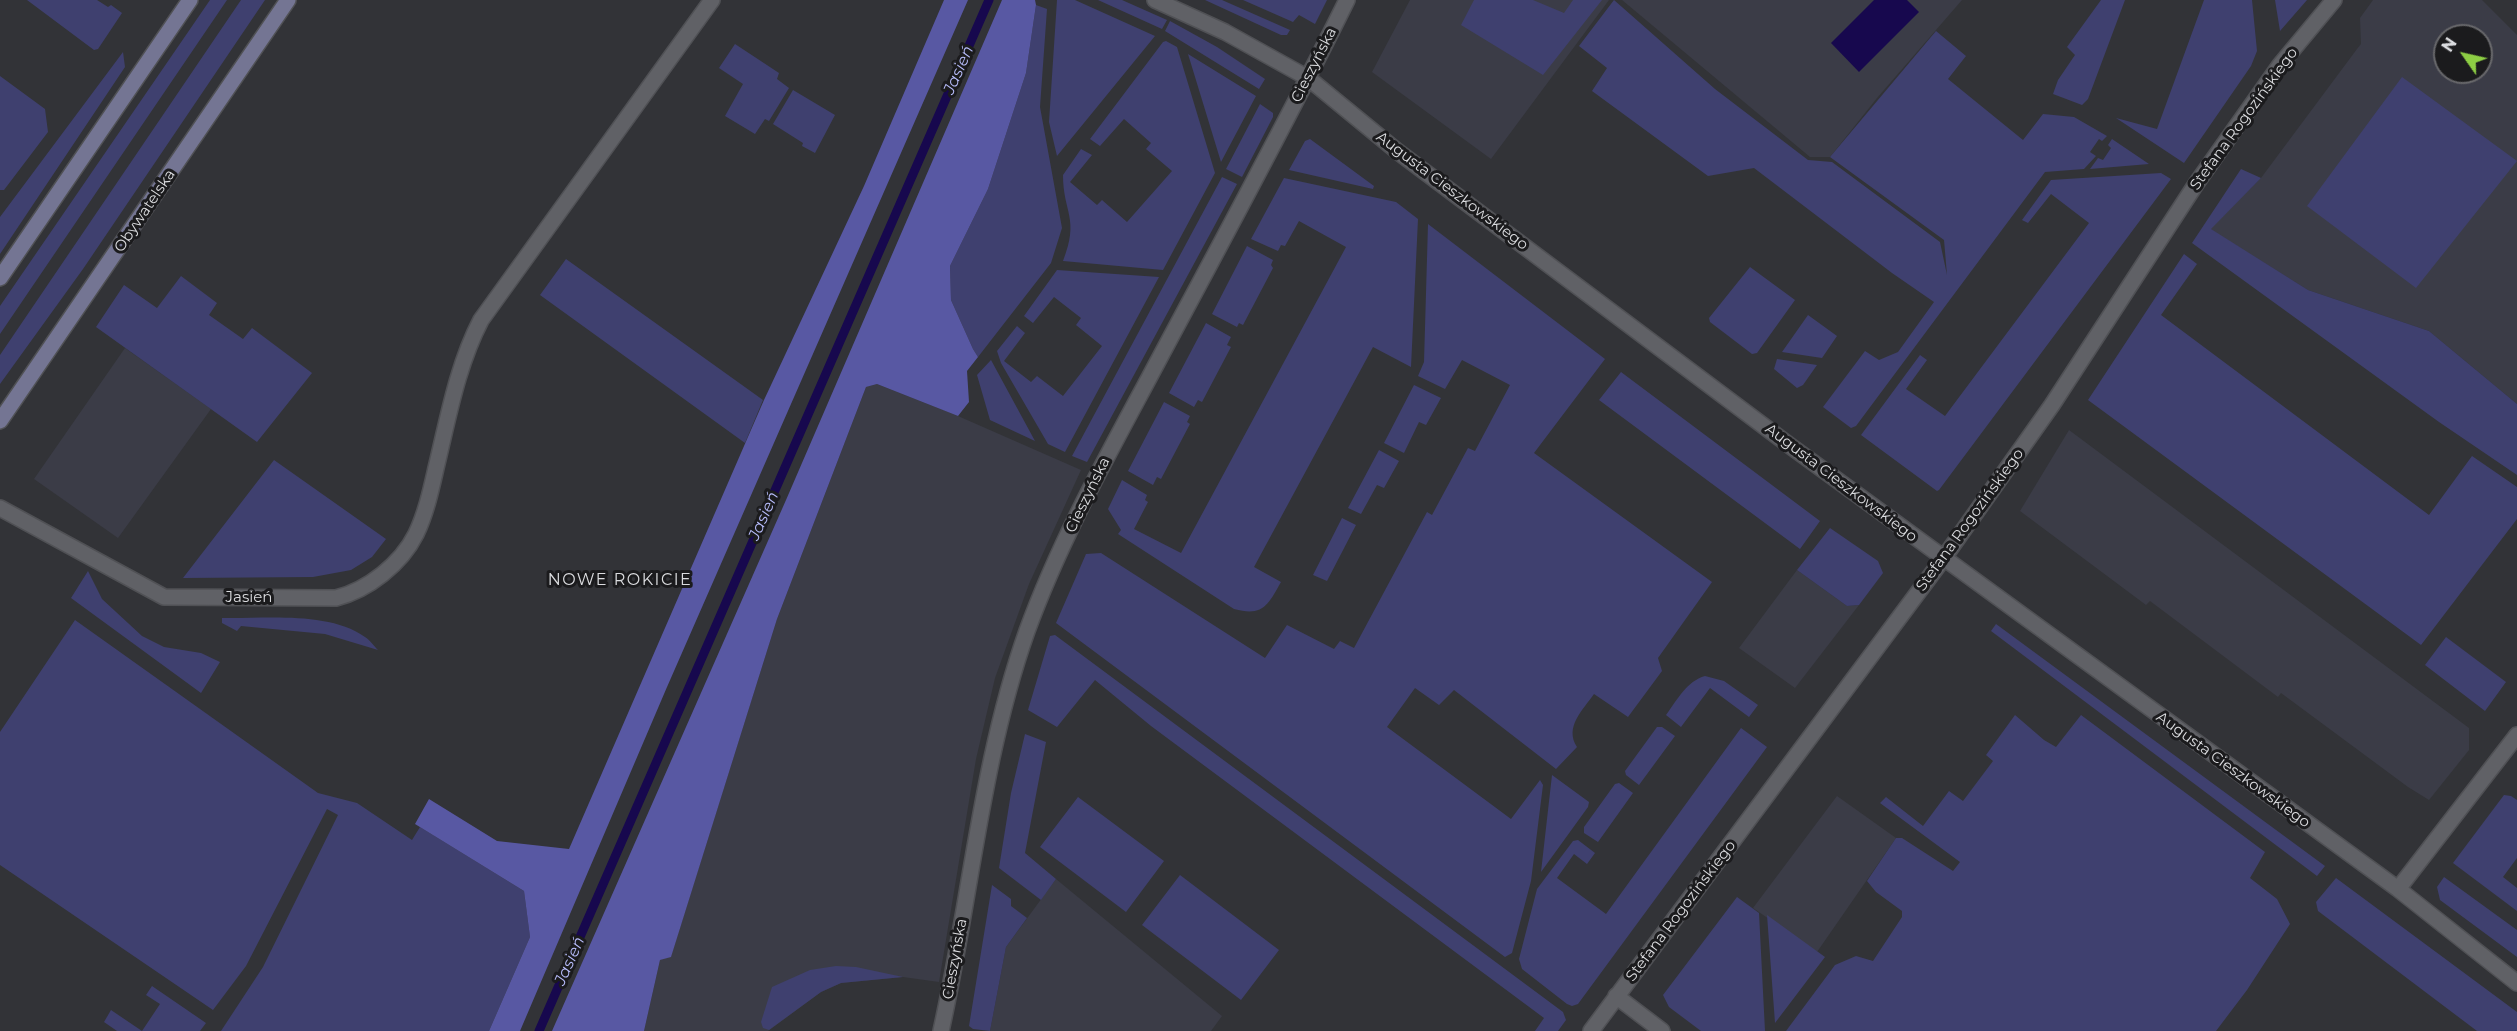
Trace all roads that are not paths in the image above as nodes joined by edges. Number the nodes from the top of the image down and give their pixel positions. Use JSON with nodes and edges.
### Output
{"nodes":[{"id":1,"x":190,"y":0,"type":"edge"},
{"id":2,"x":288,"y":0,"type":"edge"},
{"id":3,"x":712,"y":0,"type":"edge"},
{"id":4,"x":1155,"y":0,"type":"edge"},
{"id":5,"x":1347,"y":0,"type":"edge"},
{"id":6,"x":2334,"y":0,"type":"edge"},
{"id":7,"x":1308,"y":78,"type":"junction"},
{"id":8,"x":0,"y":279,"type":"edge"},
{"id":9,"x":0,"y":421,"type":"edge"},
{"id":10,"x":0,"y":508,"type":"edge"},
{"id":11,"x":1943,"y":559,"type":"junction"},
{"id":12,"x":2517,"y":735,"type":"edge"},
{"id":13,"x":2398,"y":889,"type":"junction"},
{"id":14,"x":2517,"y":983,"type":"edge"},
{"id":15,"x":1616,"y":996,"type":"junction"},
{"id":16,"x":941,"y":1031,"type":"edge"},
{"id":17,"x":1591,"y":1031,"type":"edge"},
{"id":18,"x":1662,"y":1031,"type":"edge"}],
"edges":[{"from":1,"to":8,"type":"main road"},
{"from":2,"to":9,"type":"main road","name":"Obywatelska"},
{"from":3,"to":10,"type":"street","name":"Jasień"},
{"from":4,"to":7,"type":"street","name":"Augusta Cieszkowskiego"},
{"from":5,"to":7,"type":"street","name":"Cieszyńska"},
{"from":6,"to":11,"type":"street","name":"Stefana Rogozińskiego"},
{"from":7,"to":11,"type":"street","name":"Augusta Cieszkowskiego"},
{"from":7,"to":16,"type":"street","name":"Cieszyńska"},
{"from":11,"to":13,"type":"street","name":"Augusta Cieszkowskiego"},
{"from":11,"to":15,"type":"street","name":"Stefana Rogozińskiego"},
{"from":12,"to":13,"type":"street"},
{"from":13,"to":14,"type":"street","name":"Augusta Cieszkowskiego"},
{"from":15,"to":17,"type":"street","name":"Stefana Rogozińskiego"},
{"from":15,"to":18,"type":"street"}]}
